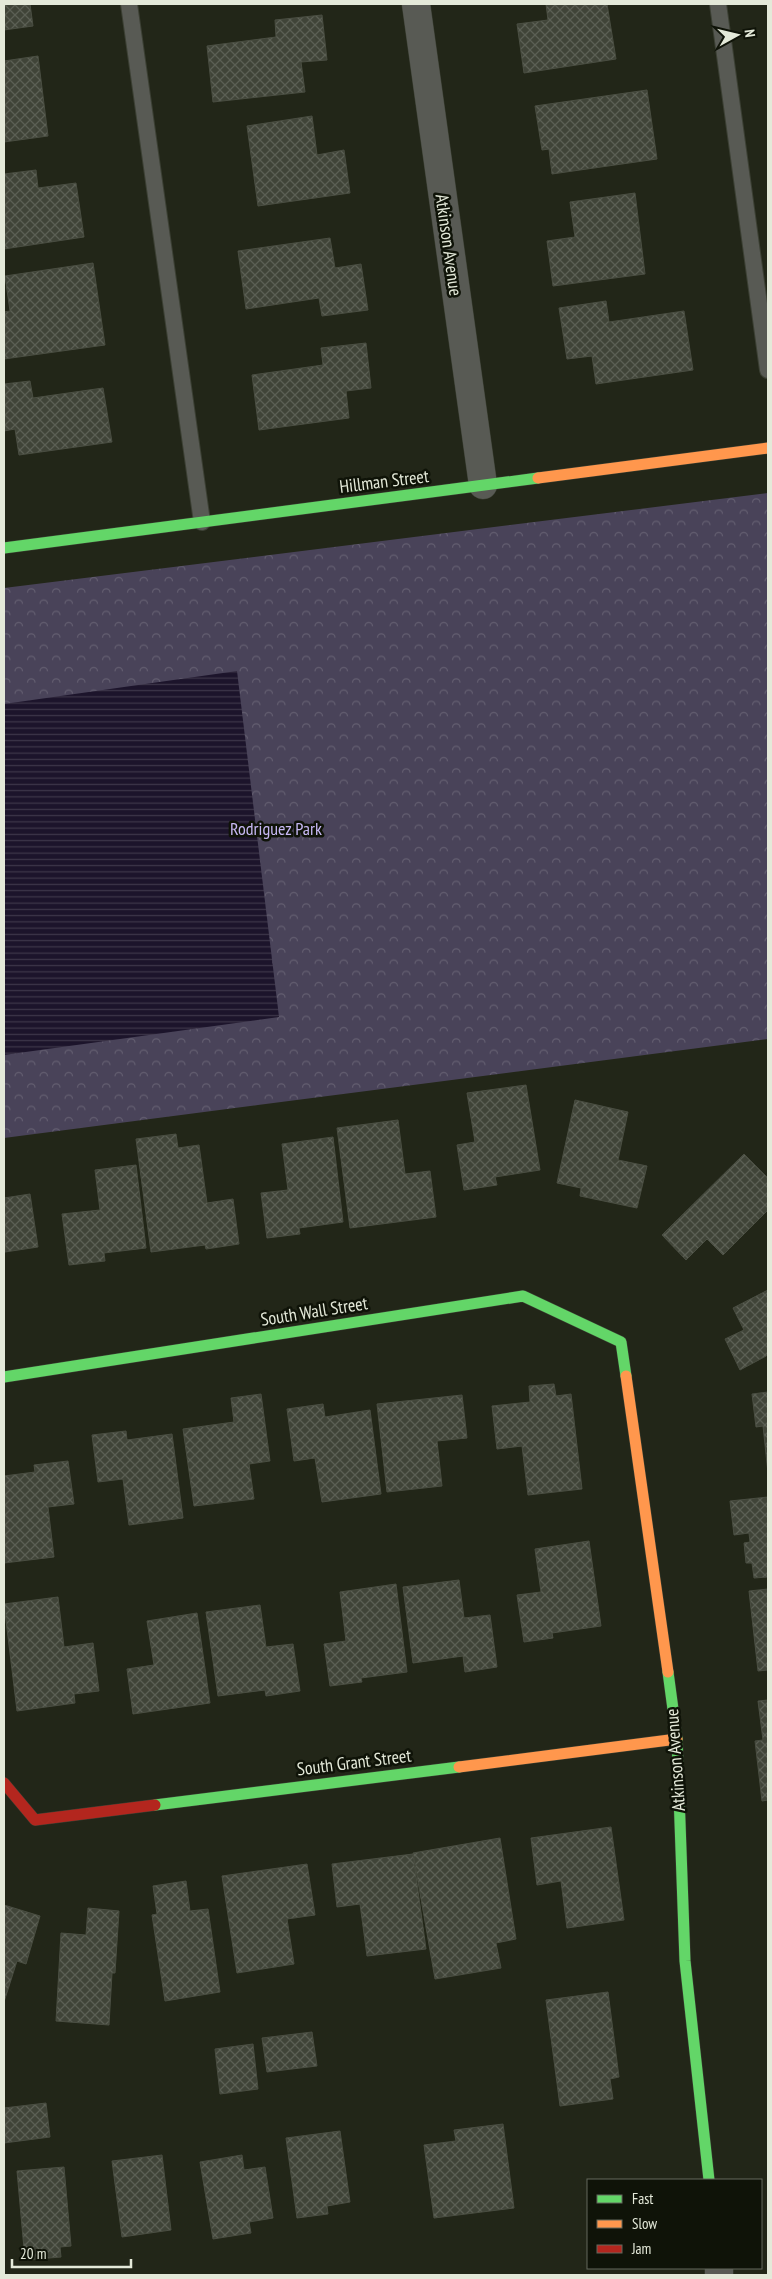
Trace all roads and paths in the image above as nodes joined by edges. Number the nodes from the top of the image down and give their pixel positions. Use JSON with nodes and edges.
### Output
{"nodes":[{"id":1,"x":129,"y":4,"type":"edge"},
{"id":2,"x":416,"y":4,"type":"edge"},
{"id":3,"x":718,"y":4,"type":"edge"},
{"id":4,"x":768,"y":370,"type":"edge"},
{"id":5,"x":768,"y":448,"type":"edge"},
{"id":6,"x":483,"y":485,"type":"junction"},
{"id":7,"x":202,"y":522,"type":"junction"},
{"id":8,"x":4,"y":548,"type":"edge"},
{"id":9,"x":621,"y":1342,"type":"joint"},
{"id":10,"x":4,"y":1377,"type":"edge"},
{"id":11,"x":677,"y":1739,"type":"junction"},
{"id":12,"x":4,"y":1783,"type":"edge"},
{"id":13,"x":709,"y":2179,"type":"edge"}],
"edges":[{"from":1,"to":7,"type":"lane"},
{"from":2,"to":6,"type":"street","name":"Atkinson Avenue"},
{"from":3,"to":4,"type":"lane"},
{"from":5,"to":6,"type":"street","name":"Hillman Street"},
{"from":6,"to":7,"type":"street","name":"Hillman Street"},
{"from":7,"to":8,"type":"street","name":"Hillman Street"},
{"from":9,"to":10,"type":"street","name":"South Wall Street"},
{"from":9,"to":11,"type":"street","name":"Atkinson Avenue"},
{"from":11,"to":12,"type":"street","name":"South Grant Street"},
{"from":11,"to":13,"type":"street","name":"Atkinson Avenue"}]}
